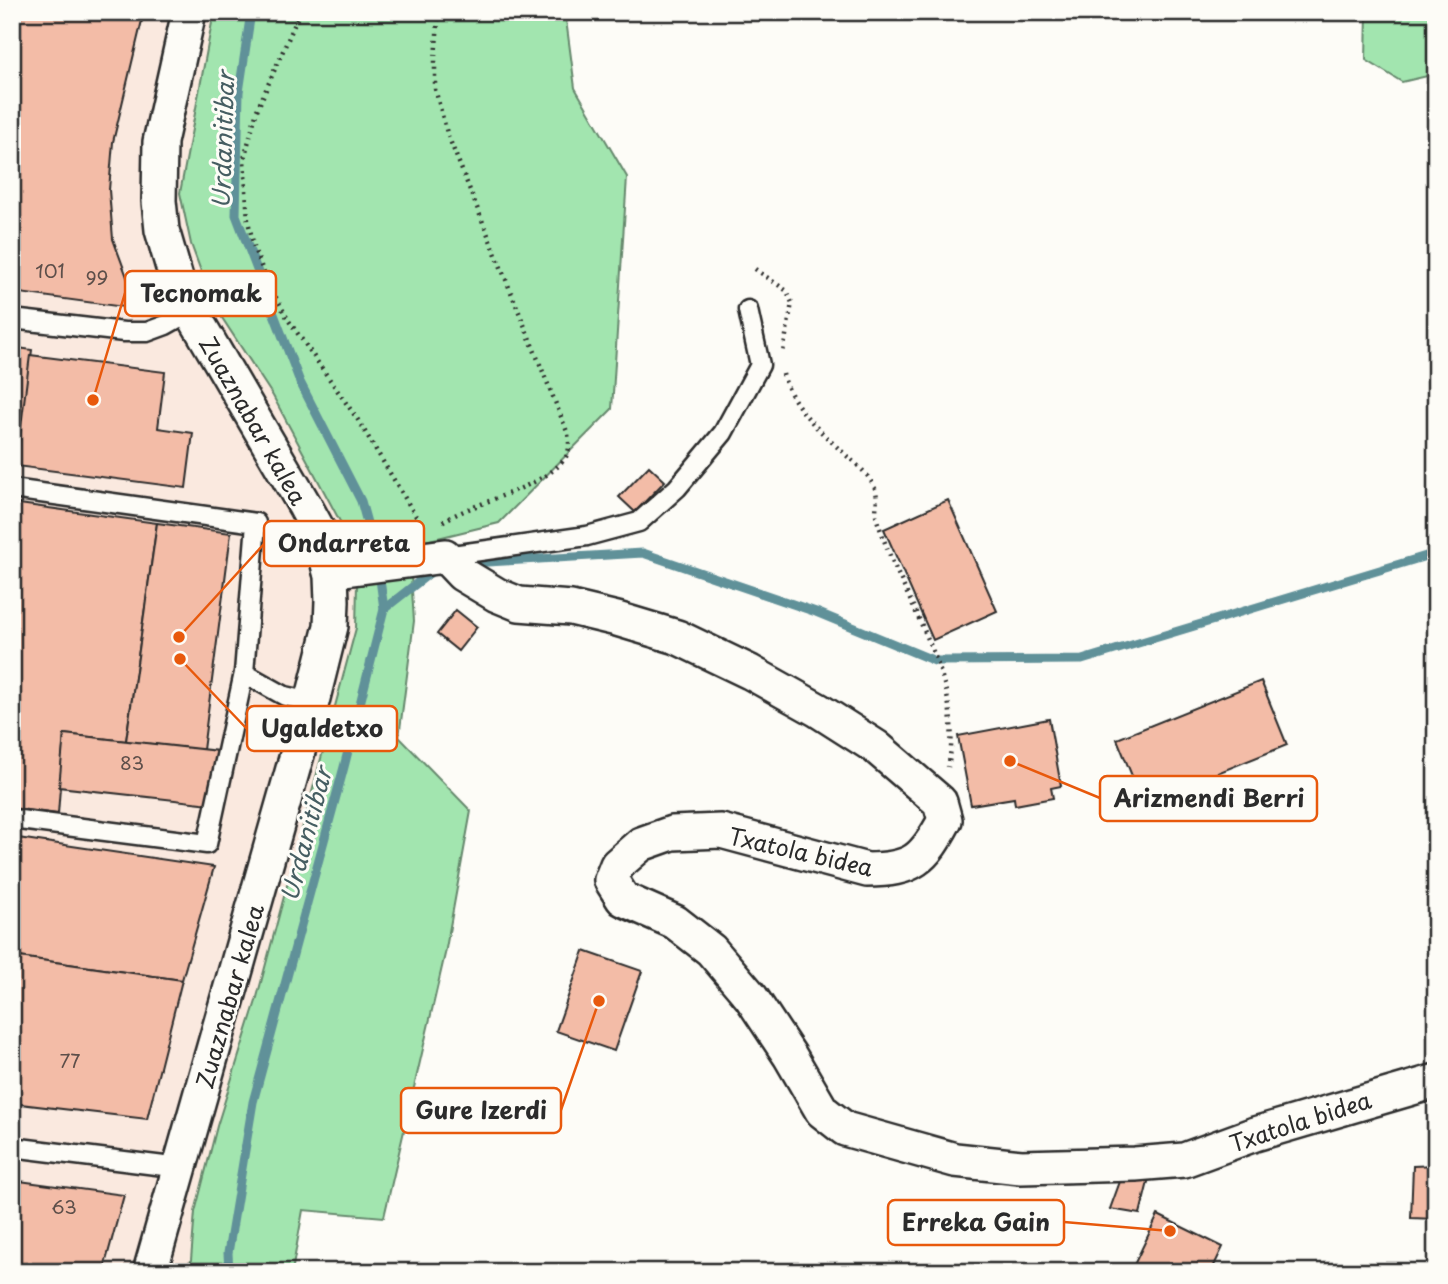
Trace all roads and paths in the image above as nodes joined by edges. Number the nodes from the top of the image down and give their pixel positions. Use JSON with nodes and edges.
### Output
{"nodes":[{"id":1,"x":189,"y":12,"type":"edge"},
{"id":2,"x":300,"y":12,"type":"edge"},
{"id":3,"x":439,"y":12,"type":"edge"},
{"id":4,"x":755,"y":270,"type":"dead end"},
{"id":5,"x":748,"y":310,"type":"dead end"},
{"id":6,"x":191,"y":311,"type":"junction"},
{"id":7,"x":12,"y":319,"type":"edge"},
{"id":8,"x":783,"y":354,"type":"dead end"},
{"id":9,"x":781,"y":367,"type":"dead end"},
{"id":10,"x":12,"y":489,"type":"edge"},
{"id":11,"x":427,"y":552,"type":"junction"},
{"id":12,"x":341,"y":570,"type":"junction"},
{"id":13,"x":244,"y":673,"type":"junction"},
{"id":14,"x":312,"y":702,"type":"junction"},
{"id":15,"x":940,"y":802,"type":"junction"},
{"id":16,"x":12,"y":819,"type":"edge"},
{"id":17,"x":1436,"y":1081,"type":"edge"},
{"id":18,"x":12,"y":1147,"type":"edge"},
{"id":19,"x":180,"y":1168,"type":"junction"},
{"id":20,"x":150,"y":1272,"type":"edge"}],
"edges":[{"from":1,"to":6,"type":"street","name":"Zuaznabar kalea"},
{"from":2,"to":11,"type":"path"},
{"from":3,"to":11,"type":"path"},
{"from":4,"to":8,"type":"path"},
{"from":5,"to":11,"type":"lane"},
{"from":6,"to":7,"type":"lane"},
{"from":6,"to":12,"type":"street","name":"Zuaznabar kalea"},
{"from":9,"to":15,"type":"path"},
{"from":10,"to":13,"type":"lane"},
{"from":11,"to":12,"type":"street"},
{"from":11,"to":15,"type":"street"},
{"from":12,"to":14,"type":"street","name":"Zuaznabar kalea"},
{"from":13,"to":14,"type":"lane"},
{"from":13,"to":16,"type":"lane"},
{"from":14,"to":19,"type":"street","name":"Zuaznabar kalea"},
{"from":15,"to":17,"type":"street","name":"Txatola bidea"},
{"from":18,"to":19,"type":"lane"},
{"from":19,"to":20,"type":"street","name":"Zuaznabar kalea"}]}
